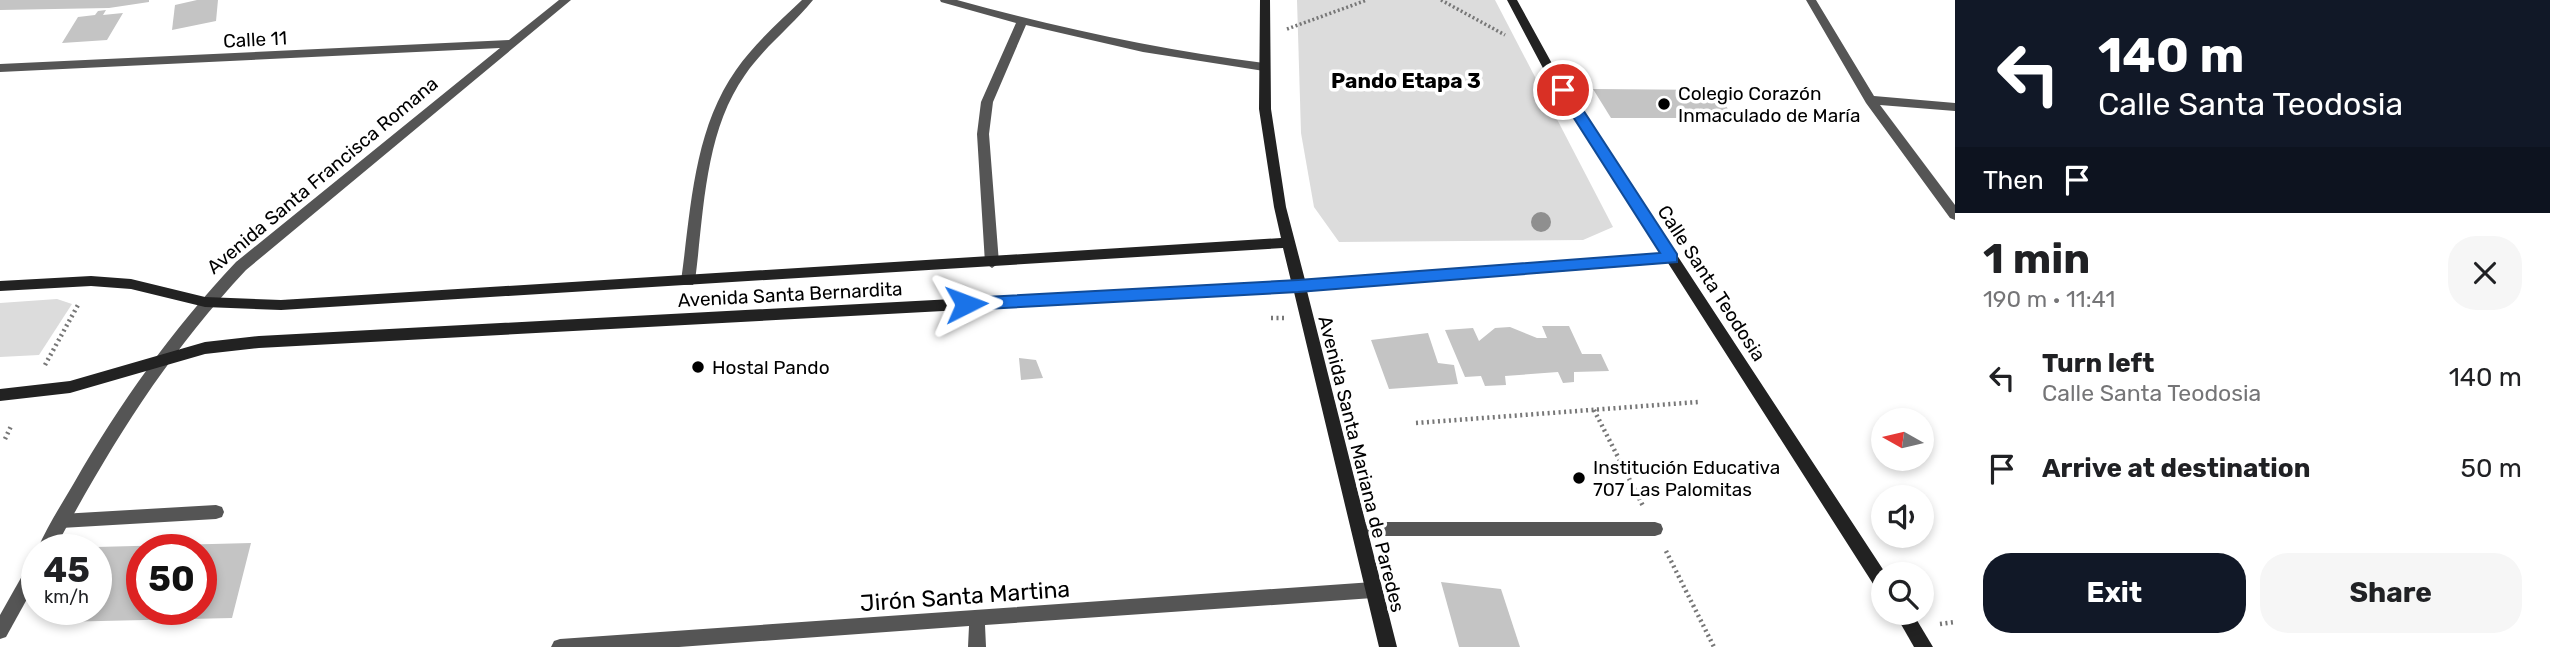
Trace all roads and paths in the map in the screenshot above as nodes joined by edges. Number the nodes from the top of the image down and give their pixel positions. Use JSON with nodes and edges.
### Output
{"nodes":[{"id":1,"x":566,"y":0,"type":"edge"},
{"id":2,"x":808,"y":0,"type":"edge"},
{"id":3,"x":945,"y":0,"type":"edge"},
{"id":4,"x":1265,"y":0,"type":"edge"},
{"id":5,"x":1367,"y":0,"type":"edge"},
{"id":6,"x":1441,"y":0,"type":"edge"},
{"id":7,"x":1512,"y":0,"type":"edge"},
{"id":8,"x":1811,"y":0,"type":"edge"},
{"id":9,"x":1022,"y":21,"type":"junction"},
{"id":10,"x":1264,"y":38,"type":"junction"},
{"id":11,"x":511,"y":44,"type":"junction"},
{"id":12,"x":1542,"y":55,"type":"junction"},
{"id":13,"x":1264,"y":67,"type":"junction"},
{"id":14,"x":0,"y":68,"type":"edge"},
{"id":15,"x":1870,"y":100,"type":"junction"},
{"id":16,"x":1955,"y":107,"type":"edge"},
{"id":17,"x":1955,"y":215,"type":"edge"},
{"id":18,"x":1288,"y":243,"type":"junction"},
{"id":19,"x":1672,"y":258,"type":"junction"},
{"id":20,"x":992,"y":263,"type":"junction"},
{"id":21,"x":688,"y":281,"type":"junction"},
{"id":22,"x":0,"y":286,"type":"edge"},
{"id":23,"x":1298,"y":286,"type":"junction"},
{"id":24,"x":205,"y":302,"type":"junction"},
{"id":25,"x":79,"y":303,"type":"dead end"},
{"id":26,"x":1271,"y":318,"type":"dead end"},
{"id":27,"x":1286,"y":318,"type":"dead end"},
{"id":28,"x":158,"y":360,"type":"junction"},
{"id":29,"x":44,"y":366,"type":"dead end"},
{"id":30,"x":0,"y":395,"type":"edge"},
{"id":31,"x":1698,"y":402,"type":"dead end"},
{"id":32,"x":1416,"y":423,"type":"dead end"},
{"id":33,"x":12,"y":424,"type":"dead end"},
{"id":34,"x":5,"y":439,"type":"dead end"},
{"id":35,"x":216,"y":512,"type":"dead end"},
{"id":36,"x":61,"y":521,"type":"junction"},
{"id":37,"x":1359,"y":529,"type":"junction"},
{"id":38,"x":1655,"y":529,"type":"dead end"},
{"id":39,"x":54,"y":534,"type":"edge"},
{"id":40,"x":1871,"y":565,"type":"edge"},
{"id":41,"x":1373,"y":590,"type":"junction"},
{"id":42,"x":21,"y":594,"type":"edge"},
{"id":43,"x":977,"y":618,"type":"junction"},
{"id":44,"x":1910,"y":625,"type":"edge"},
{"id":45,"x":0,"y":631,"type":"edge"},
{"id":46,"x":560,"y":647,"type":"edge"},
{"id":47,"x":977,"y":647,"type":"edge"},
{"id":48,"x":1388,"y":647,"type":"edge"},
{"id":49,"x":1924,"y":647,"type":"edge"}],
"edges":[{"from":1,"to":11,"type":"street","name":"Avenida Santa Francisca Romana"},
{"from":2,"to":21,"type":"street"},
{"from":3,"to":9,"type":"street"},
{"from":4,"to":10,"type":"main road","name":"Avenida Santa Mariana de Paredes"},
{"from":5,"to":10,"type":"path"},
{"from":6,"to":12,"type":"path"},
{"from":7,"to":12,"type":"main road","name":"Calle Santa Teodosia"},
{"from":8,"to":15,"type":"street"},
{"from":9,"to":13,"type":"street"},
{"from":9,"to":20,"type":"street"},
{"from":10,"to":13,"type":"main road","name":"Avenida Santa Mariana de Paredes"},
{"from":11,"to":14,"type":"street","name":"Calle 11"},
{"from":11,"to":24,"type":"street","name":"Avenida Santa Francisca Romana"},
{"from":12,"to":19,"type":"main road","name":"Calle Santa Teodosia"},
{"from":13,"to":18,"type":"main road","name":"Avenida Santa Mariana de Paredes"},
{"from":15,"to":16,"type":"street"},
{"from":15,"to":17,"type":"street"},
{"from":18,"to":20,"type":"main road","name":"Avenida Santa Bernardita"},
{"from":18,"to":23,"type":"main road","name":"Avenida Santa Mariana de Paredes"},
{"from":19,"to":23,"type":"main road","name":"Avenida Santa Bernardita"},
{"from":19,"to":40,"type":"main road","name":"Calle Santa Teodosia"},
{"from":20,"to":21,"type":"main road","name":"Avenida Santa Bernardita"},
{"from":21,"to":24,"type":"main road","name":"Avenida Santa Bernardita"},
{"from":22,"to":24,"type":"main road","name":"Avenida Santa Bernardita"},
{"from":23,"to":28,"type":"main road","name":"Avenida Santa Bernardita"},
{"from":23,"to":37,"type":"main road","name":"Avenida Santa Mariana de Paredes"},
{"from":24,"to":28,"type":"street","name":"Avenida Santa Francisca Romana"},
{"from":25,"to":29,"type":"path"},
{"from":26,"to":27,"type":"path"},
{"from":28,"to":30,"type":"main road","name":"Avenida Santa Bernardita"},
{"from":28,"to":36,"type":"street","name":"Avenida Santa Francisca Romana"},
{"from":31,"to":32,"type":"path"},
{"from":33,"to":34,"type":"path"},
{"from":35,"to":36,"type":"street"},
{"from":36,"to":39,"type":"street","name":"Avenida Santa Francisca Romana"},
{"from":37,"to":38,"type":"street"},
{"from":37,"to":41,"type":"main road","name":"Avenida Santa Mariana de Paredes"},
{"from":41,"to":43,"type":"street","name":"Jirón Santa Martina"},
{"from":41,"to":48,"type":"main road","name":"Avenida Santa Mariana de Paredes"},
{"from":42,"to":45,"type":"street"},
{"from":43,"to":46,"type":"street","name":"Jirón Santa Martina"},
{"from":43,"to":47,"type":"street"},
{"from":44,"to":49,"type":"main road"}]}
